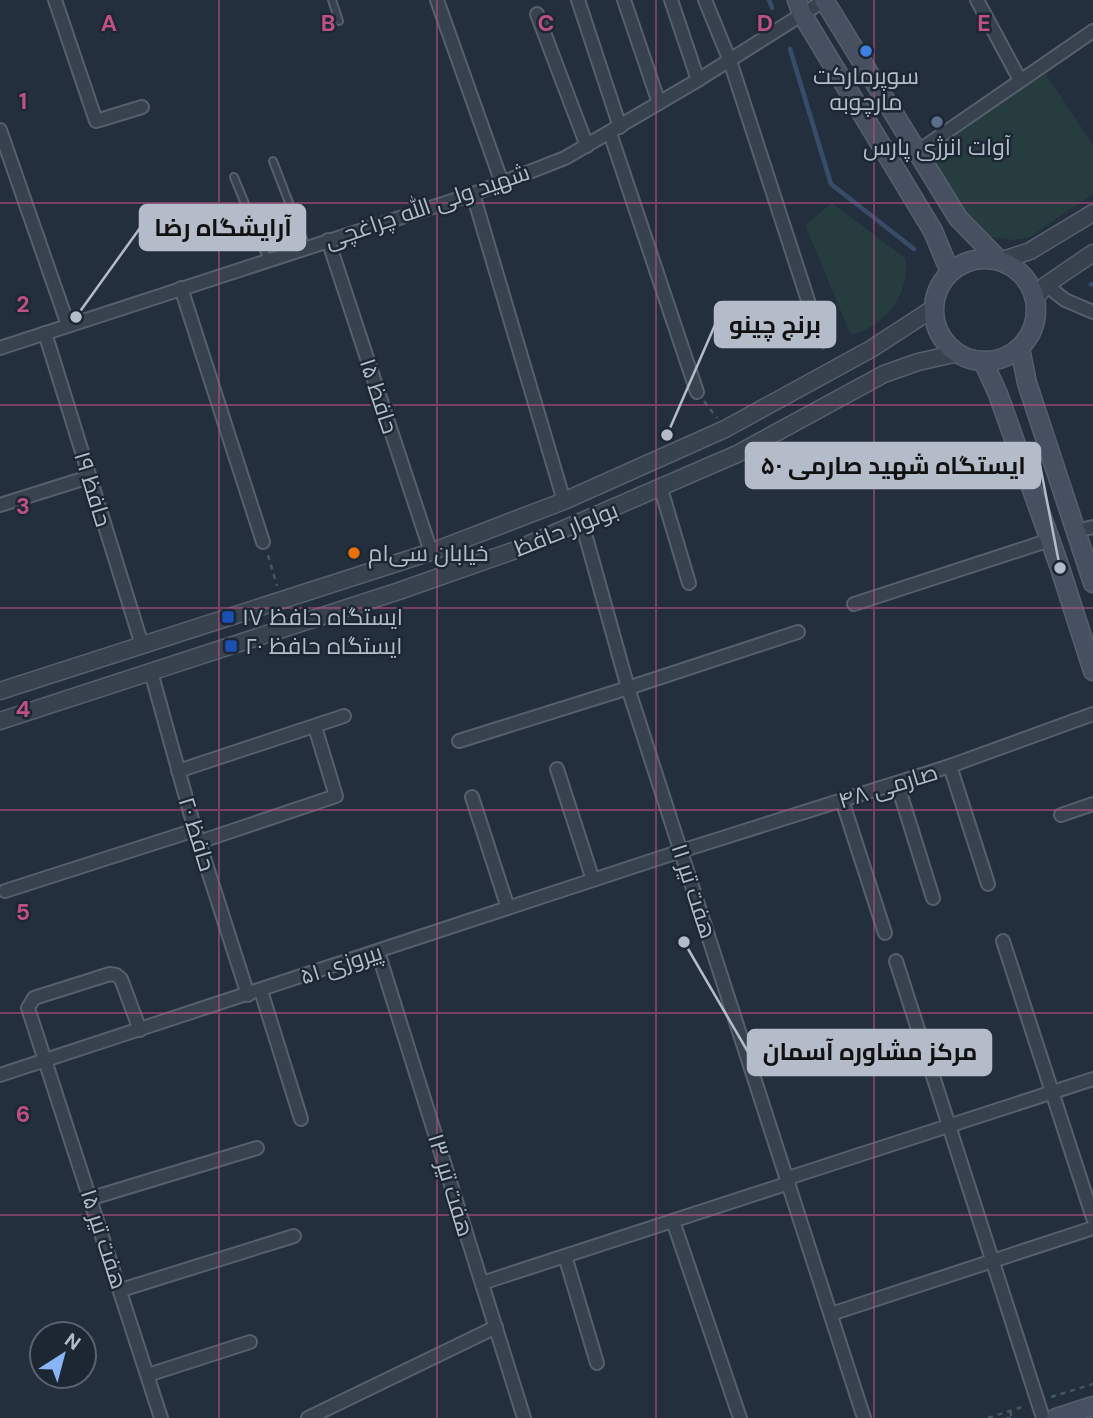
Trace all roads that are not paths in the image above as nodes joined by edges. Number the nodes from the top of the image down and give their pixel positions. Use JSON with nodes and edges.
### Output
{"nodes":[{"id":1,"x":55,"y":0,"type":"edge"},
{"id":2,"x":332,"y":0,"type":"edge"},
{"id":3,"x":438,"y":0,"type":"edge"},
{"id":4,"x":578,"y":0,"type":"edge"},
{"id":5,"x":624,"y":0,"type":"edge"},
{"id":6,"x":671,"y":0,"type":"edge"},
{"id":7,"x":705,"y":0,"type":"edge"},
{"id":8,"x":824,"y":0,"type":"edge"},
{"id":9,"x":977,"y":0,"type":"edge"},
{"id":10,"x":800,"y":7,"type":"edge"},
{"id":11,"x":537,"y":14,"type":"dead end"},
{"id":12,"x":339,"y":21,"type":"dead end"},
{"id":13,"x":1093,"y":32,"type":"edge"},
{"id":14,"x":730,"y":61,"type":"junction"},
{"id":15,"x":698,"y":80,"type":"junction"},
{"id":16,"x":1020,"y":80,"type":"junction"},
{"id":17,"x":659,"y":103,"type":"junction"},
{"id":18,"x":142,"y":107,"type":"dead end"},
{"id":19,"x":0,"y":130,"type":"edge"},
{"id":20,"x":615,"y":130,"type":"junction"},
{"id":21,"x":587,"y":146,"type":"junction"},
{"id":22,"x":917,"y":152,"type":"junction"},
{"id":23,"x":273,"y":161,"type":"dead end"},
{"id":24,"x":234,"y":177,"type":"dead end"},
{"id":25,"x":502,"y":183,"type":"junction"},
{"id":26,"x":473,"y":194,"type":"junction"},
{"id":27,"x":1093,"y":213,"type":"edge"},
{"id":28,"x":328,"y":240,"type":"junction"},
{"id":29,"x":306,"y":247,"type":"junction"},
{"id":30,"x":1093,"y":253,"type":"edge"},
{"id":31,"x":268,"y":260,"type":"junction"},
{"id":32,"x":1000,"y":261,"type":"junction"},
{"id":33,"x":950,"y":272,"type":"junction"},
{"id":34,"x":181,"y":288,"type":"junction"},
{"id":35,"x":1040,"y":292,"type":"junction"},
{"id":36,"x":934,"y":308,"type":"junction"},
{"id":37,"x":1093,"y":312,"type":"edge"},
{"id":38,"x":815,"y":322,"type":"road end"},
{"id":39,"x":68,"y":325,"type":"junction"},
{"id":40,"x":45,"y":333,"type":"junction"},
{"id":41,"x":0,"y":348,"type":"edge"},
{"id":42,"x":1020,"y":348,"type":"junction"},
{"id":43,"x":958,"y":353,"type":"junction"},
{"id":44,"x":983,"y":361,"type":"junction"},
{"id":45,"x":697,"y":392,"type":"road end"},
{"id":46,"x":89,"y":477,"type":"junction"},
{"id":47,"x":661,"y":489,"type":"junction"},
{"id":48,"x":564,"y":501,"type":"junction"},
{"id":49,"x":0,"y":505,"type":"edge"},
{"id":50,"x":582,"y":523,"type":"junction"},
{"id":51,"x":1085,"y":529,"type":"edge"},
{"id":52,"x":1050,"y":540,"type":"junction"},
{"id":53,"x":263,"y":542,"type":"road end"},
{"id":54,"x":431,"y":552,"type":"junction"},
{"id":55,"x":690,"y":583,"type":"dead end"},
{"id":56,"x":1093,"y":583,"type":"edge"},
{"id":57,"x":854,"y":604,"type":"dead end"},
{"id":58,"x":798,"y":632,"type":"dead end"},
{"id":59,"x":142,"y":645,"type":"junction"},
{"id":60,"x":1093,"y":671,"type":"edge"},
{"id":61,"x":151,"y":672,"type":"junction"},
{"id":62,"x":628,"y":688,"type":"junction"},
{"id":63,"x":0,"y":691,"type":"edge"},
{"id":64,"x":1093,"y":714,"type":"edge"},
{"id":65,"x":344,"y":716,"type":"dead end"},
{"id":66,"x":0,"y":721,"type":"edge"},
{"id":67,"x":315,"y":727,"type":"junction"},
{"id":68,"x":459,"y":741,"type":"dead end"},
{"id":69,"x":950,"y":766,"type":"junction"},
{"id":70,"x":557,"y":769,"type":"dead end"},
{"id":71,"x":178,"y":771,"type":"junction"},
{"id":72,"x":897,"y":783,"type":"junction"},
{"id":73,"x":472,"y":797,"type":"dead end"},
{"id":74,"x":842,"y":800,"type":"junction"},
{"id":75,"x":1093,"y":804,"type":"edge"},
{"id":76,"x":1061,"y":815,"type":"dead end"},
{"id":77,"x":197,"y":836,"type":"junction"},
{"id":78,"x":681,"y":851,"type":"junction"},
{"id":79,"x":593,"y":880,"type":"junction"},
{"id":80,"x":988,"y":884,"type":"dead end"},
{"id":81,"x":5,"y":891,"type":"dead end"},
{"id":82,"x":933,"y":898,"type":"dead end"},
{"id":83,"x":508,"y":908,"type":"junction"},
{"id":84,"x":885,"y":933,"type":"dead end"},
{"id":85,"x":1003,"y":941,"type":"dead end"},
{"id":86,"x":378,"y":952,"type":"junction"},
{"id":87,"x":896,"y":961,"type":"dead end"},
{"id":88,"x":261,"y":991,"type":"junction"},
{"id":89,"x":248,"y":995,"type":"junction"},
{"id":90,"x":140,"y":1030,"type":"junction"},
{"id":91,"x":45,"y":1061,"type":"junction"},
{"id":92,"x":0,"y":1075,"type":"edge"},
{"id":93,"x":1093,"y":1079,"type":"edge"},
{"id":94,"x":1051,"y":1093,"type":"junction"},
{"id":95,"x":301,"y":1119,"type":"dead end"},
{"id":96,"x":950,"y":1126,"type":"junction"},
{"id":97,"x":257,"y":1148,"type":"dead end"},
{"id":98,"x":789,"y":1181,"type":"junction"},
{"id":99,"x":92,"y":1198,"type":"junction"},
{"id":100,"x":1093,"y":1218,"type":"edge"},
{"id":101,"x":673,"y":1221,"type":"junction"},
{"id":102,"x":1093,"y":1228,"type":"edge"},
{"id":103,"x":294,"y":1236,"type":"dead end"},
{"id":104,"x":565,"y":1256,"type":"junction"},
{"id":105,"x":992,"y":1263,"type":"junction"},
{"id":106,"x":482,"y":1283,"type":"junction"},
{"id":107,"x":121,"y":1290,"type":"junction"},
{"id":108,"x":831,"y":1314,"type":"junction"},
{"id":109,"x":496,"y":1327,"type":"junction"},
{"id":110,"x":250,"y":1342,"type":"dead end"},
{"id":111,"x":597,"y":1363,"type":"dead end"},
{"id":112,"x":148,"y":1375,"type":"junction"},
{"id":113,"x":1093,"y":1406,"type":"edge"},
{"id":114,"x":161,"y":1418,"type":"edge"},
{"id":115,"x":307,"y":1418,"type":"edge"},
{"id":116,"x":524,"y":1418,"type":"edge"},
{"id":117,"x":740,"y":1418,"type":"edge"},
{"id":118,"x":864,"y":1418,"type":"edge"},
{"id":119,"x":1043,"y":1418,"type":"edge"},
{"id":120,"x":1056,"y":1418,"type":"edge"}],
"edges":[{"from":1,"to":18,"type":"street"},
{"from":2,"to":12,"type":"lane"},
{"from":3,"to":25,"type":"street"},
{"from":4,"to":20,"type":"street"},
{"from":5,"to":17,"type":"street"},
{"from":6,"to":15,"type":"street"},
{"from":7,"to":14,"type":"street"},
{"from":8,"to":10,"type":"street","name":"شهید ولی الله چراغچی"},
{"from":8,"to":22,"type":"main road"},
{"from":9,"to":16,"type":"street"},
{"from":10,"to":14,"type":"street","name":"شهید ولی الله چراغچی"},
{"from":10,"to":33,"type":"main road"},
{"from":11,"to":21,"type":"street"},
{"from":13,"to":16,"type":"street"},
{"from":14,"to":15,"type":"street","name":"شهید ولی الله چراغچی"},
{"from":14,"to":38,"type":"street"},
{"from":15,"to":17,"type":"street","name":"شهید ولی الله چراغچی"},
{"from":16,"to":22,"type":"street"},
{"from":17,"to":20,"type":"street","name":"شهید ولی الله چراغچی"},
{"from":19,"to":39,"type":"street"},
{"from":20,"to":21,"type":"street","name":"شهید ولی الله چراغچی"},
{"from":20,"to":45,"type":"street"},
{"from":21,"to":25,"type":"street","name":"شهید ولی الله چراغچی"},
{"from":22,"to":32,"type":"main road"},
{"from":23,"to":29,"type":"lane"},
{"from":24,"to":31,"type":"lane"},
{"from":25,"to":26,"type":"street","name":"شهید ولی الله چراغچی"},
{"from":26,"to":28,"type":"street","name":"شهید ولی الله چراغچی"},
{"from":26,"to":48,"type":"street"},
{"from":27,"to":32,"type":"street"},
{"from":28,"to":29,"type":"street","name":"شهید ولی الله چراغچی"},
{"from":28,"to":54,"type":"street","name":"حافظ ۱۵"},
{"from":29,"to":31,"type":"street","name":"شهید ولی الله چراغچی"},
{"from":30,"to":35,"type":"street"},
{"from":31,"to":34,"type":"street","name":"شهید ولی الله چراغچی"},
{"from":32,"to":33,"type":"main road"},
{"from":32,"to":35,"type":"main road"},
{"from":33,"to":36,"type":"main road"},
{"from":34,"to":39,"type":"street","name":"شهید ولی الله چراغچی"},
{"from":34,"to":53,"type":"street"},
{"from":35,"to":37,"type":"street"},
{"from":35,"to":42,"type":"main road"},
{"from":36,"to":43,"type":"main road"},
{"from":36,"to":48,"type":"street","name":"بولوار حافظ"},
{"from":39,"to":40,"type":"street","name":"شهید ولی الله چراغچی"},
{"from":40,"to":41,"type":"street","name":"شهید ولی الله چراغچی"},
{"from":40,"to":46,"type":"street","name":"حافظ ۱۹"},
{"from":42,"to":44,"type":"main road"},
{"from":42,"to":51,"type":"main road"},
{"from":43,"to":44,"type":"main road"},
{"from":43,"to":47,"type":"street","name":"بولوار حافظ"},
{"from":44,"to":52,"type":"main road"},
{"from":46,"to":49,"type":"street"},
{"from":46,"to":59,"type":"street","name":"حافظ ۱۹"},
{"from":47,"to":50,"type":"street","name":"بولوار حافظ"},
{"from":47,"to":55,"type":"street"},
{"from":48,"to":54,"type":"street","name":"بولوار حافظ"},
{"from":50,"to":61,"type":"street","name":"بولوار حافظ"},
{"from":50,"to":62,"type":"street","name":"هفت تیر ۱۱"},
{"from":51,"to":56,"type":"main road"},
{"from":52,"to":57,"type":"street"},
{"from":52,"to":60,"type":"main road"},
{"from":54,"to":59,"type":"street","name":"بولوار حافظ"},
{"from":58,"to":62,"type":"street"},
{"from":59,"to":63,"type":"street","name":"بولوار حافظ"},
{"from":61,"to":66,"type":"street","name":"بولوار حافظ"},
{"from":61,"to":71,"type":"street","name":"حافظ ۲۰"},
{"from":62,"to":68,"type":"street"},
{"from":62,"to":78,"type":"street","name":"هفت تیر ۱۱"},
{"from":64,"to":69,"type":"street","name":"صارمی ۴۸"},
{"from":65,"to":67,"type":"street"},
{"from":67,"to":71,"type":"street"},
{"from":67,"to":77,"type":"street"},
{"from":69,"to":72,"type":"street","name":"صارمی ۴۸"},
{"from":69,"to":80,"type":"street"},
{"from":70,"to":79,"type":"street"},
{"from":71,"to":77,"type":"street","name":"حافظ ۲۰"},
{"from":72,"to":74,"type":"street","name":"صارمی ۴۸"},
{"from":72,"to":82,"type":"street"},
{"from":73,"to":83,"type":"street"},
{"from":74,"to":78,"type":"street","name":"صارمی ۴۸"},
{"from":74,"to":84,"type":"street"},
{"from":75,"to":76,"type":"street"},
{"from":77,"to":81,"type":"street"},
{"from":77,"to":89,"type":"street","name":"حافظ ۲۰"},
{"from":78,"to":79,"type":"street","name":"پیروزی ۵۱"},
{"from":78,"to":98,"type":"street","name":"هفت تیر ۱۱"},
{"from":79,"to":83,"type":"street","name":"پیروزی ۵۱"},
{"from":83,"to":86,"type":"street","name":"پیروزی ۵۱"},
{"from":85,"to":94,"type":"street"},
{"from":86,"to":88,"type":"street","name":"پیروزی ۵۱"},
{"from":86,"to":106,"type":"street","name":"هفت تیر ۱۳"},
{"from":87,"to":96,"type":"street"},
{"from":88,"to":89,"type":"street","name":"پیروزی ۵۱"},
{"from":88,"to":95,"type":"street"},
{"from":89,"to":90,"type":"street","name":"پیروزی ۵۱"},
{"from":90,"to":91,"type":"street","name":"پیروزی ۵۱"},
{"from":90,"to":91,"type":"street","name":"هفت تیر ۱۵"},
{"from":91,"to":92,"type":"street","name":"پیروزی ۵۱"},
{"from":91,"to":99,"type":"street","name":"هفت تیر ۱۵"},
{"from":93,"to":94,"type":"street"},
{"from":94,"to":96,"type":"street"},
{"from":94,"to":100,"type":"street"},
{"from":96,"to":98,"type":"street"},
{"from":96,"to":105,"type":"street"},
{"from":97,"to":99,"type":"street"},
{"from":98,"to":101,"type":"street"},
{"from":98,"to":108,"type":"street","name":"هفت تیر ۱۱"},
{"from":99,"to":107,"type":"street","name":"هفت تیر ۱۵"},
{"from":101,"to":104,"type":"street"},
{"from":101,"to":117,"type":"street"},
{"from":102,"to":105,"type":"street"},
{"from":103,"to":107,"type":"street"},
{"from":104,"to":106,"type":"street"},
{"from":104,"to":111,"type":"street"},
{"from":105,"to":108,"type":"street"},
{"from":105,"to":119,"type":"street"},
{"from":106,"to":109,"type":"street","name":"هفت تیر ۱۳"},
{"from":107,"to":112,"type":"street","name":"هفت تیر ۱۵"},
{"from":108,"to":118,"type":"street","name":"هفت تیر ۱۱"},
{"from":109,"to":115,"type":"street"},
{"from":109,"to":116,"type":"street","name":"هفت تیر ۱۳"},
{"from":110,"to":112,"type":"street"},
{"from":112,"to":114,"type":"street","name":"هفت تیر ۱۵"},
{"from":113,"to":120,"type":"main road"}]}
